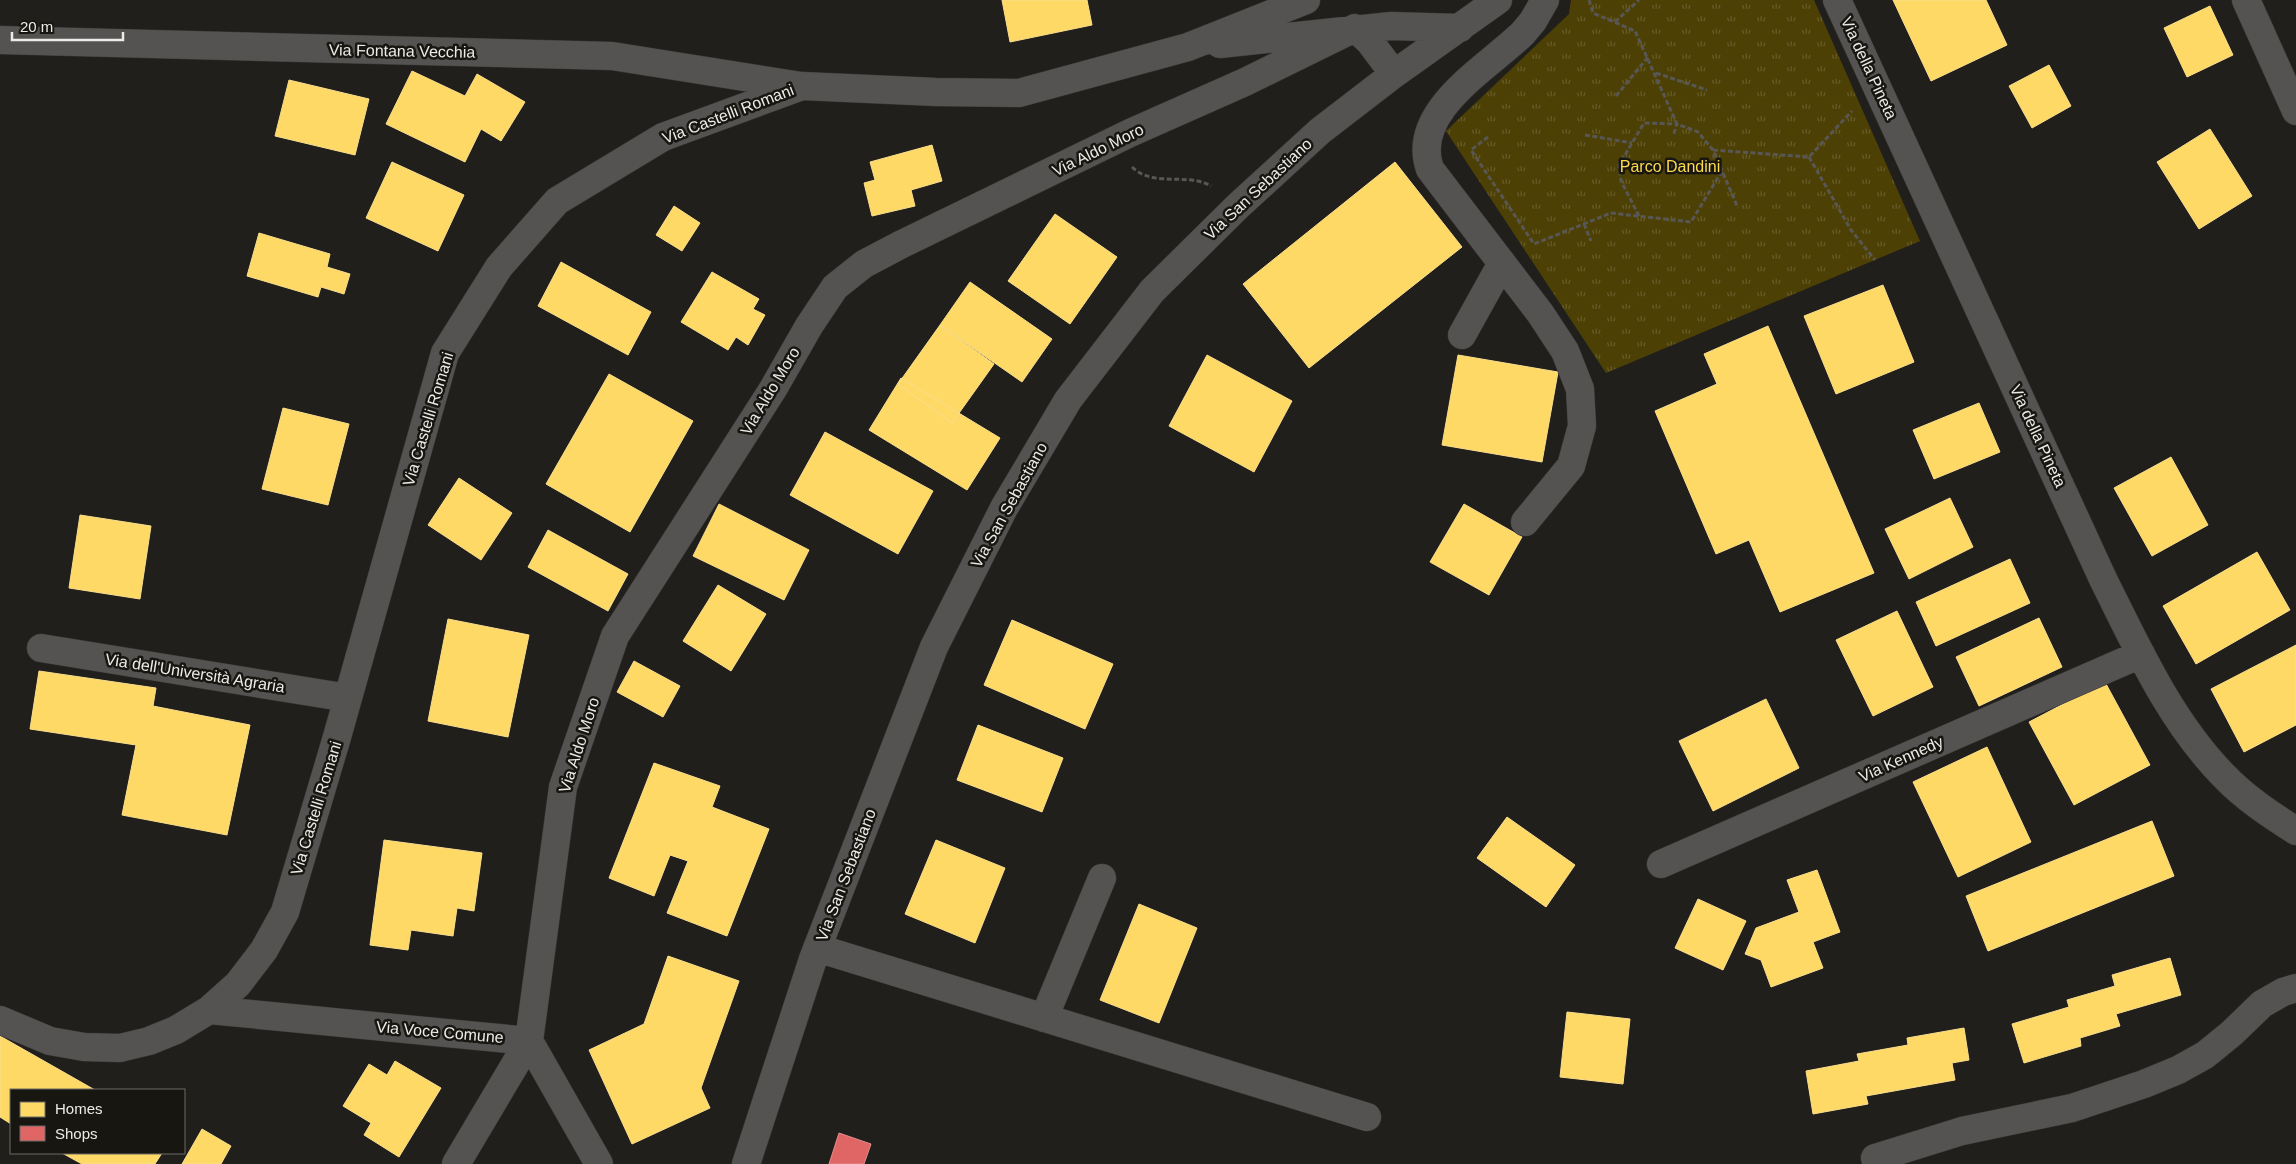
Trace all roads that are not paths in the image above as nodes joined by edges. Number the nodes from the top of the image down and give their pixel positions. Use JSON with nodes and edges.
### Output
{"nodes":[{"id":1,"x":1306,"y":0,"type":"edge"},
{"id":2,"x":1498,"y":0,"type":"edge"},
{"id":3,"x":1545,"y":0,"type":"edge"},
{"id":4,"x":1837,"y":0,"type":"edge"},
{"id":5,"x":2246,"y":0,"type":"edge"},
{"id":6,"x":1355,"y":28,"type":"junction"},
{"id":7,"x":1460,"y":28,"type":"junction"},
{"id":8,"x":0,"y":40,"type":"edge"},
{"id":9,"x":1188,"y":47,"type":"junction"},
{"id":10,"x":1394,"y":74,"type":"junction"},
{"id":11,"x":2290,"y":83,"type":"edge"},
{"id":12,"x":802,"y":86,"type":"junction"},
{"id":13,"x":2296,"y":111,"type":"edge"},
{"id":14,"x":1502,"y":263,"type":"junction"},
{"id":15,"x":1462,"y":335,"type":"dead end"},
{"id":16,"x":1525,"y":522,"type":"dead end"},
{"id":17,"x":41,"y":648,"type":"dead end"},
{"id":18,"x":2141,"y":654,"type":"junction"},
{"id":19,"x":348,"y":698,"type":"junction"},
{"id":20,"x":2296,"y":832,"type":"edge"},
{"id":21,"x":1662,"y":864,"type":"dead end"},
{"id":22,"x":1102,"y":878,"type":"dead end"},
{"id":23,"x":817,"y":948,"type":"junction"},
{"id":24,"x":2296,"y":988,"type":"edge"},
{"id":25,"x":209,"y":1010,"type":"junction"},
{"id":26,"x":1044,"y":1018,"type":"junction"},
{"id":27,"x":0,"y":1020,"type":"edge"},
{"id":28,"x":530,"y":1040,"type":"junction"},
{"id":29,"x":1367,"y":1117,"type":"dead end"},
{"id":30,"x":1875,"y":1158,"type":"dead end"},
{"id":31,"x":456,"y":1164,"type":"edge"},
{"id":32,"x":599,"y":1164,"type":"edge"},
{"id":33,"x":746,"y":1164,"type":"edge"}],
"edges":[{"from":1,"to":9,"type":"street"},
{"from":2,"to":7,"type":"street","name":"Via San Sebastiano"},
{"from":3,"to":14,"type":"street"},
{"from":4,"to":18,"type":"street","name":"Via della Pineta"},
{"from":5,"to":11,"type":"street"},
{"from":6,"to":7,"type":"street"},
{"from":6,"to":9,"type":"street"},
{"from":6,"to":10,"type":"street"},
{"from":6,"to":28,"type":"street","name":"Via Aldo Moro"},
{"from":7,"to":10,"type":"street","name":"Via San Sebastiano"},
{"from":8,"to":12,"type":"street","name":"Via Fontana Vecchia"},
{"from":9,"to":12,"type":"street","name":"Via Castelli Romani"},
{"from":10,"to":23,"type":"street","name":"Via San Sebastiano"},
{"from":11,"to":13,"type":"street"},
{"from":12,"to":19,"type":"street","name":"Via Castelli Romani"},
{"from":14,"to":15,"type":"street"},
{"from":14,"to":16,"type":"street"},
{"from":17,"to":19,"type":"street","name":"Via dell'Università Agraria"},
{"from":18,"to":20,"type":"street","name":"Via della Pineta"},
{"from":18,"to":21,"type":"street","name":"Via Kennedy"},
{"from":19,"to":25,"type":"street","name":"Via Castelli Romani"},
{"from":22,"to":26,"type":"street"},
{"from":23,"to":26,"type":"street"},
{"from":23,"to":33,"type":"street","name":"Via San Sebastiano"},
{"from":24,"to":30,"type":"street"},
{"from":25,"to":27,"type":"street","name":"Via Castelli Romani"},
{"from":25,"to":28,"type":"street","name":"Via Voce Comune"},
{"from":26,"to":29,"type":"street"},
{"from":28,"to":31,"type":"street"},
{"from":28,"to":32,"type":"street"}]}
